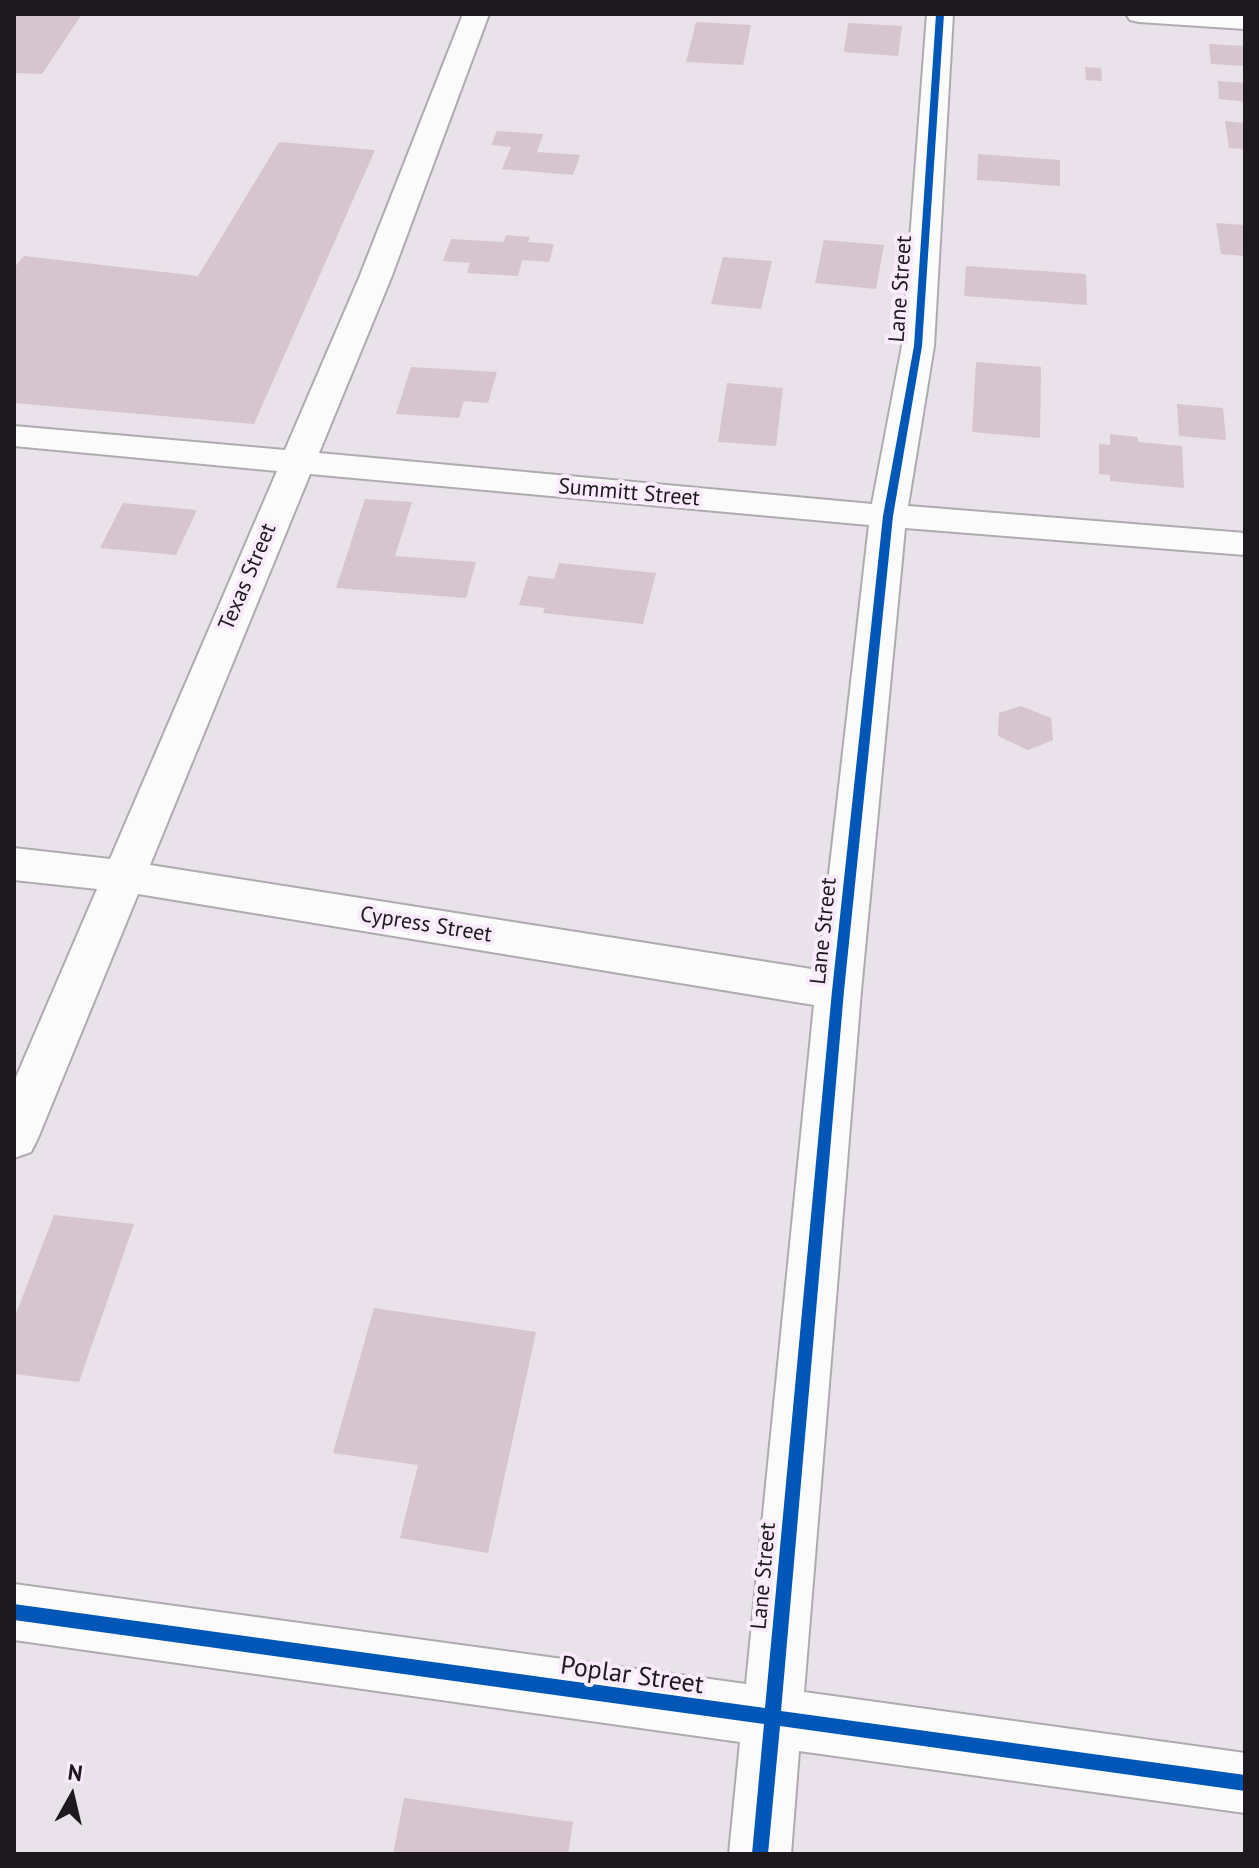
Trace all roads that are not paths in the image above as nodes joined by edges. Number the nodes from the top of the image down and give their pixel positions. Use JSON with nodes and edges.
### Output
{"nodes":[{"id":1,"x":476,"y":14,"type":"edge"},
{"id":2,"x":940,"y":14,"type":"edge"},
{"id":3,"x":1139,"y":14,"type":"edge"},
{"id":4,"x":1245,"y":21,"type":"edge"},
{"id":5,"x":14,"y":436,"type":"edge"},
{"id":6,"x":296,"y":463,"type":"junction"},
{"id":7,"x":888,"y":516,"type":"junction"},
{"id":8,"x":1245,"y":544,"type":"edge"},
{"id":9,"x":14,"y":864,"type":"edge"},
{"id":10,"x":122,"y":876,"type":"junction"},
{"id":11,"x":838,"y":991,"type":"junction"},
{"id":12,"x":14,"y":1138,"type":"edge"},
{"id":13,"x":14,"y":1612,"type":"edge"},
{"id":14,"x":771,"y":1718,"type":"junction"},
{"id":15,"x":1245,"y":1783,"type":"edge"},
{"id":16,"x":760,"y":1854,"type":"edge"}],
"edges":[{"from":1,"to":6,"type":"street","name":"Texas Street"},
{"from":2,"to":7,"type":"street","name":"Lane Street"},
{"from":3,"to":4,"type":"street"},
{"from":5,"to":6,"type":"street","name":"Summitt Street"},
{"from":6,"to":7,"type":"street","name":"Summitt Street"},
{"from":6,"to":10,"type":"street","name":"Texas Street"},
{"from":7,"to":8,"type":"street","name":"Summitt Street"},
{"from":7,"to":11,"type":"street","name":"Lane Street"},
{"from":9,"to":10,"type":"street","name":"Cypress Street"},
{"from":10,"to":11,"type":"street","name":"Cypress Street"},
{"from":10,"to":12,"type":"street","name":"Texas Street"},
{"from":11,"to":14,"type":"street","name":"Lane Street"},
{"from":13,"to":14,"type":"street","name":"Poplar Street"},
{"from":14,"to":15,"type":"street","name":"Poplar Street"},
{"from":14,"to":16,"type":"street","name":"Lane Street"}]}
